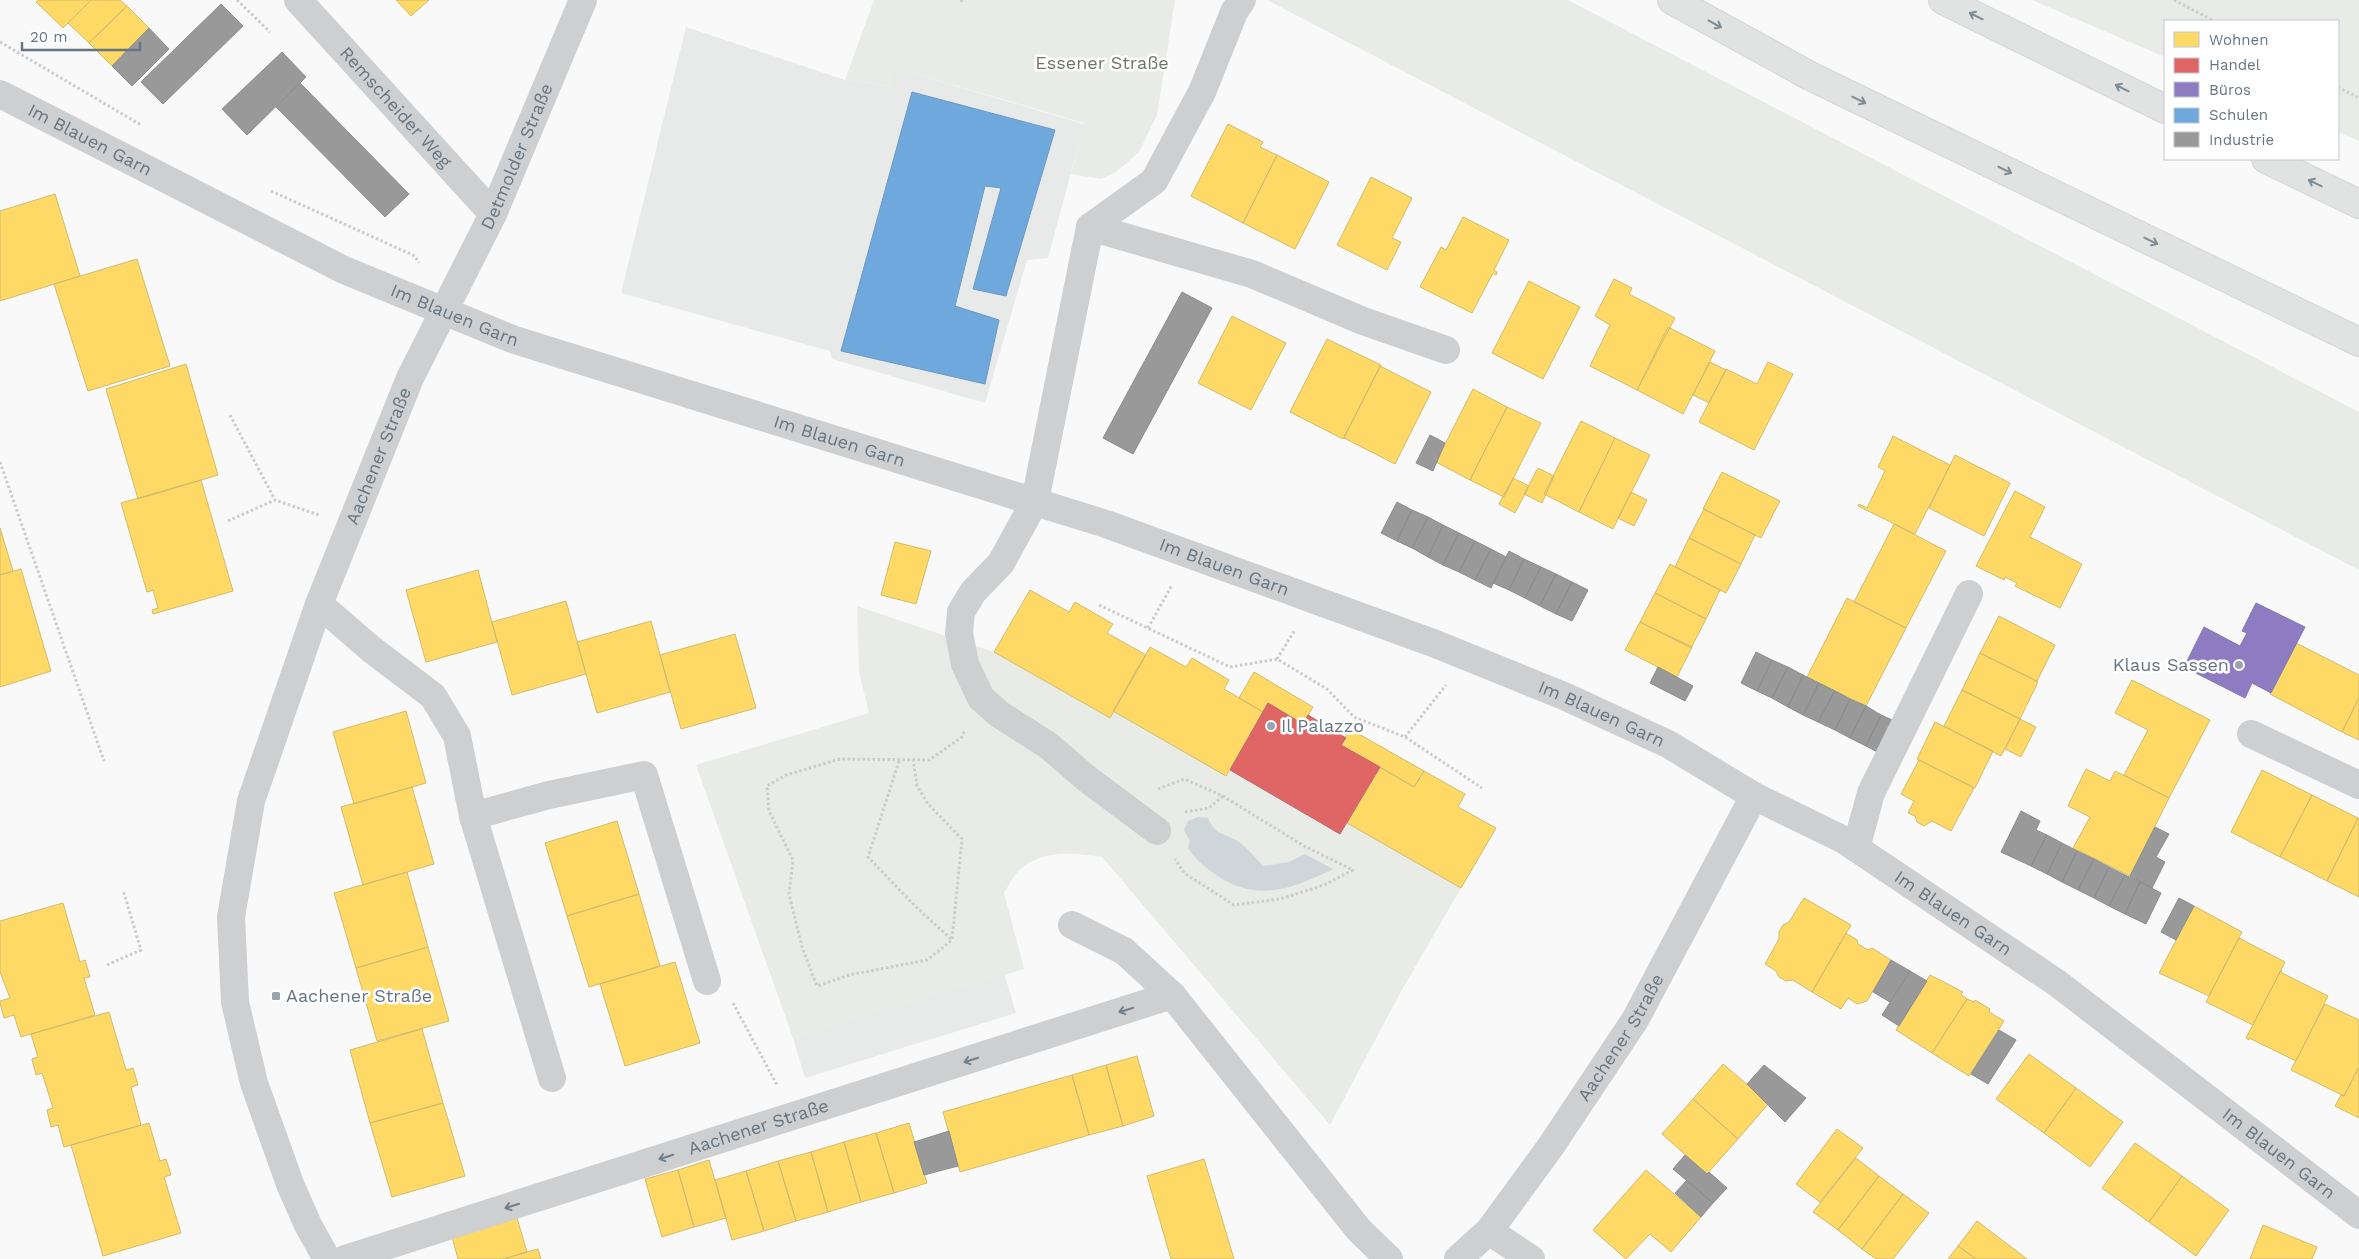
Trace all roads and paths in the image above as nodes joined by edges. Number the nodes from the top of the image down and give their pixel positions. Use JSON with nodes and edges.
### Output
{"nodes":[{"id":1,"x":237,"y":0,"type":"edge"},
{"id":2,"x":298,"y":0,"type":"edge"},
{"id":3,"x":583,"y":0,"type":"edge"},
{"id":4,"x":1242,"y":0,"type":"edge"},
{"id":5,"x":1672,"y":0,"type":"edge"},
{"id":6,"x":1943,"y":0,"type":"edge"},
{"id":7,"x":2174,"y":0,"type":"edge"},
{"id":8,"x":2212,"y":20,"type":"edge"},
{"id":9,"x":270,"y":32,"type":"dead end"},
{"id":10,"x":0,"y":42,"type":"edge"},
{"id":11,"x":2339,"y":88,"type":"edge"},
{"id":12,"x":0,"y":94,"type":"edge"},
{"id":13,"x":2359,"y":98,"type":"edge"},
{"id":14,"x":2164,"y":109,"type":"edge"},
{"id":15,"x":143,"y":126,"type":"dead end"},
{"id":16,"x":2268,"y":160,"type":"edge"},
{"id":17,"x":264,"y":188,"type":"dead end"},
{"id":18,"x":2359,"y":204,"type":"edge"},
{"id":19,"x":493,"y":214,"type":"junction"},
{"id":20,"x":1090,"y":227,"type":"junction"},
{"id":21,"x":444,"y":310,"type":"junction"},
{"id":22,"x":2359,"y":342,"type":"edge"},
{"id":23,"x":1446,"y":350,"type":"dead end"},
{"id":24,"x":230,"y":415,"type":"dead end"},
{"id":25,"x":0,"y":462,"type":"edge"},
{"id":26,"x":275,"y":500,"type":"junction"},
{"id":27,"x":1035,"y":501,"type":"junction"},
{"id":28,"x":228,"y":521,"type":"dead end"},
{"id":29,"x":350,"y":526,"type":"junction"},
{"id":30,"x":1190,"y":554,"type":"junction"},
{"id":31,"x":1969,"y":594,"type":"dead end"},
{"id":32,"x":319,"y":604,"type":"junction"},
{"id":33,"x":1099,"y":605,"type":"dead end"},
{"id":34,"x":1148,"y":628,"type":"junction"},
{"id":35,"x":1468,"y":658,"type":"junction"},
{"id":36,"x":981,"y":698,"type":"junction"},
{"id":37,"x":2251,"y":734,"type":"dead end"},
{"id":38,"x":1405,"y":737,"type":"junction"},
{"id":39,"x":913,"y":759,"type":"junction"},
{"id":40,"x":104,"y":761,"type":"dead end"},
{"id":41,"x":899,"y":761,"type":"junction"},
{"id":42,"x":2359,"y":785,"type":"edge"},
{"id":43,"x":1482,"y":788,"type":"dead end"},
{"id":44,"x":1223,"y":796,"type":"junction"},
{"id":45,"x":1754,"y":796,"type":"junction"},
{"id":46,"x":1120,"y":804,"type":"junction"},
{"id":47,"x":473,"y":816,"type":"junction"},
{"id":48,"x":1157,"y":831,"type":"junction"},
{"id":49,"x":1856,"y":848,"type":"junction"},
{"id":50,"x":123,"y":890,"type":"dead end"},
{"id":51,"x":1072,"y":925,"type":"dead end"},
{"id":52,"x":952,"y":940,"type":"junction"},
{"id":53,"x":107,"y":965,"type":"dead end"},
{"id":54,"x":707,"y":981,"type":"joint"},
{"id":55,"x":1172,"y":995,"type":"junction"},
{"id":56,"x":552,"y":1078,"type":"dead end"},
{"id":57,"x":795,"y":1116,"type":"junction"},
{"id":58,"x":2359,"y":1215,"type":"edge"},
{"id":59,"x":1489,"y":1231,"type":"junction"},
{"id":60,"x":327,"y":1259,"type":"edge"},
{"id":61,"x":345,"y":1259,"type":"edge"},
{"id":62,"x":1388,"y":1259,"type":"edge"},
{"id":63,"x":1458,"y":1259,"type":"edge"},
{"id":64,"x":1531,"y":1259,"type":"edge"}],
"edges":[{"from":1,"to":9,"type":"path"},
{"from":2,"to":19,"type":"street","name":"Remscheider Weg"},
{"from":3,"to":19,"type":"street","name":"Detmolder Straße"},
{"from":4,"to":20,"type":"street"},
{"from":5,"to":22,"type":"highway","one_way":true},
{"from":14,"to":6,"type":"highway","one_way":true},
{"from":7,"to":8,"type":"path"},
{"from":10,"to":15,"type":"path"},
{"from":11,"to":13,"type":"path"},
{"from":12,"to":21,"type":"street","name":"Im Blauen Garn"},
{"from":18,"to":16,"type":"highway","one_way":true},
{"from":17,"to":21,"type":"path"},
{"from":19,"to":21,"type":"street","name":"Detmolder Straße"},
{"from":20,"to":23,"type":"street"},
{"from":20,"to":27,"type":"street"},
{"from":21,"to":27,"type":"street","name":"Im Blauen Garn"},
{"from":21,"to":29,"type":"street","name":"Aachener Straße"},
{"from":24,"to":26,"type":"path"},
{"from":25,"to":40,"type":"path"},
{"from":26,"to":28,"type":"path"},
{"from":26,"to":29,"type":"path"},
{"from":27,"to":30,"type":"street","name":"Im Blauen Garn"},
{"from":27,"to":36,"type":"street"},
{"from":29,"to":32,"type":"street","name":"Aachener Straße"},
{"from":30,"to":34,"type":"path"},
{"from":30,"to":35,"type":"street","name":"Im Blauen Garn"},
{"from":31,"to":49,"type":"street"},
{"from":32,"to":47,"type":"street"},
{"from":32,"to":60,"type":"street","name":"Aachener Straße"},
{"from":33,"to":34,"type":"path"},
{"from":34,"to":38,"type":"path"},
{"from":35,"to":38,"type":"path"},
{"from":35,"to":45,"type":"street","name":"Im Blauen Garn"},
{"from":36,"to":39,"type":"path"},
{"from":36,"to":46,"type":"street"},
{"from":37,"to":42,"type":"street"},
{"from":38,"to":43,"type":"path"},
{"from":39,"to":41,"type":"path"},
{"from":39,"to":52,"type":"path"},
{"from":41,"to":52,"type":"path"},
{"from":41,"to":52,"type":"path"},
{"from":44,"to":46,"type":"path"},
{"from":44,"to":48,"type":"path"},
{"from":44,"to":48,"type":"path"},
{"from":45,"to":49,"type":"street","name":"Im Blauen Garn"},
{"from":45,"to":59,"type":"street","name":"Aachener Straße"},
{"from":46,"to":48,"type":"street"},
{"from":47,"to":54,"type":"street"},
{"from":47,"to":56,"type":"street"},
{"from":49,"to":58,"type":"street","name":"Im Blauen Garn"},
{"from":50,"to":53,"type":"path"},
{"from":51,"to":55,"type":"street"},
{"from":54,"to":57,"type":"path"},
{"from":55,"to":57,"type":"street","name":"Aachener Straße","one_way":true},
{"from":55,"to":62,"type":"street"},
{"from":57,"to":61,"type":"street","name":"Aachener Straße","one_way":true},
{"from":59,"to":63,"type":"street","name":"Aachener Straße"},
{"from":59,"to":64,"type":"street"}]}
